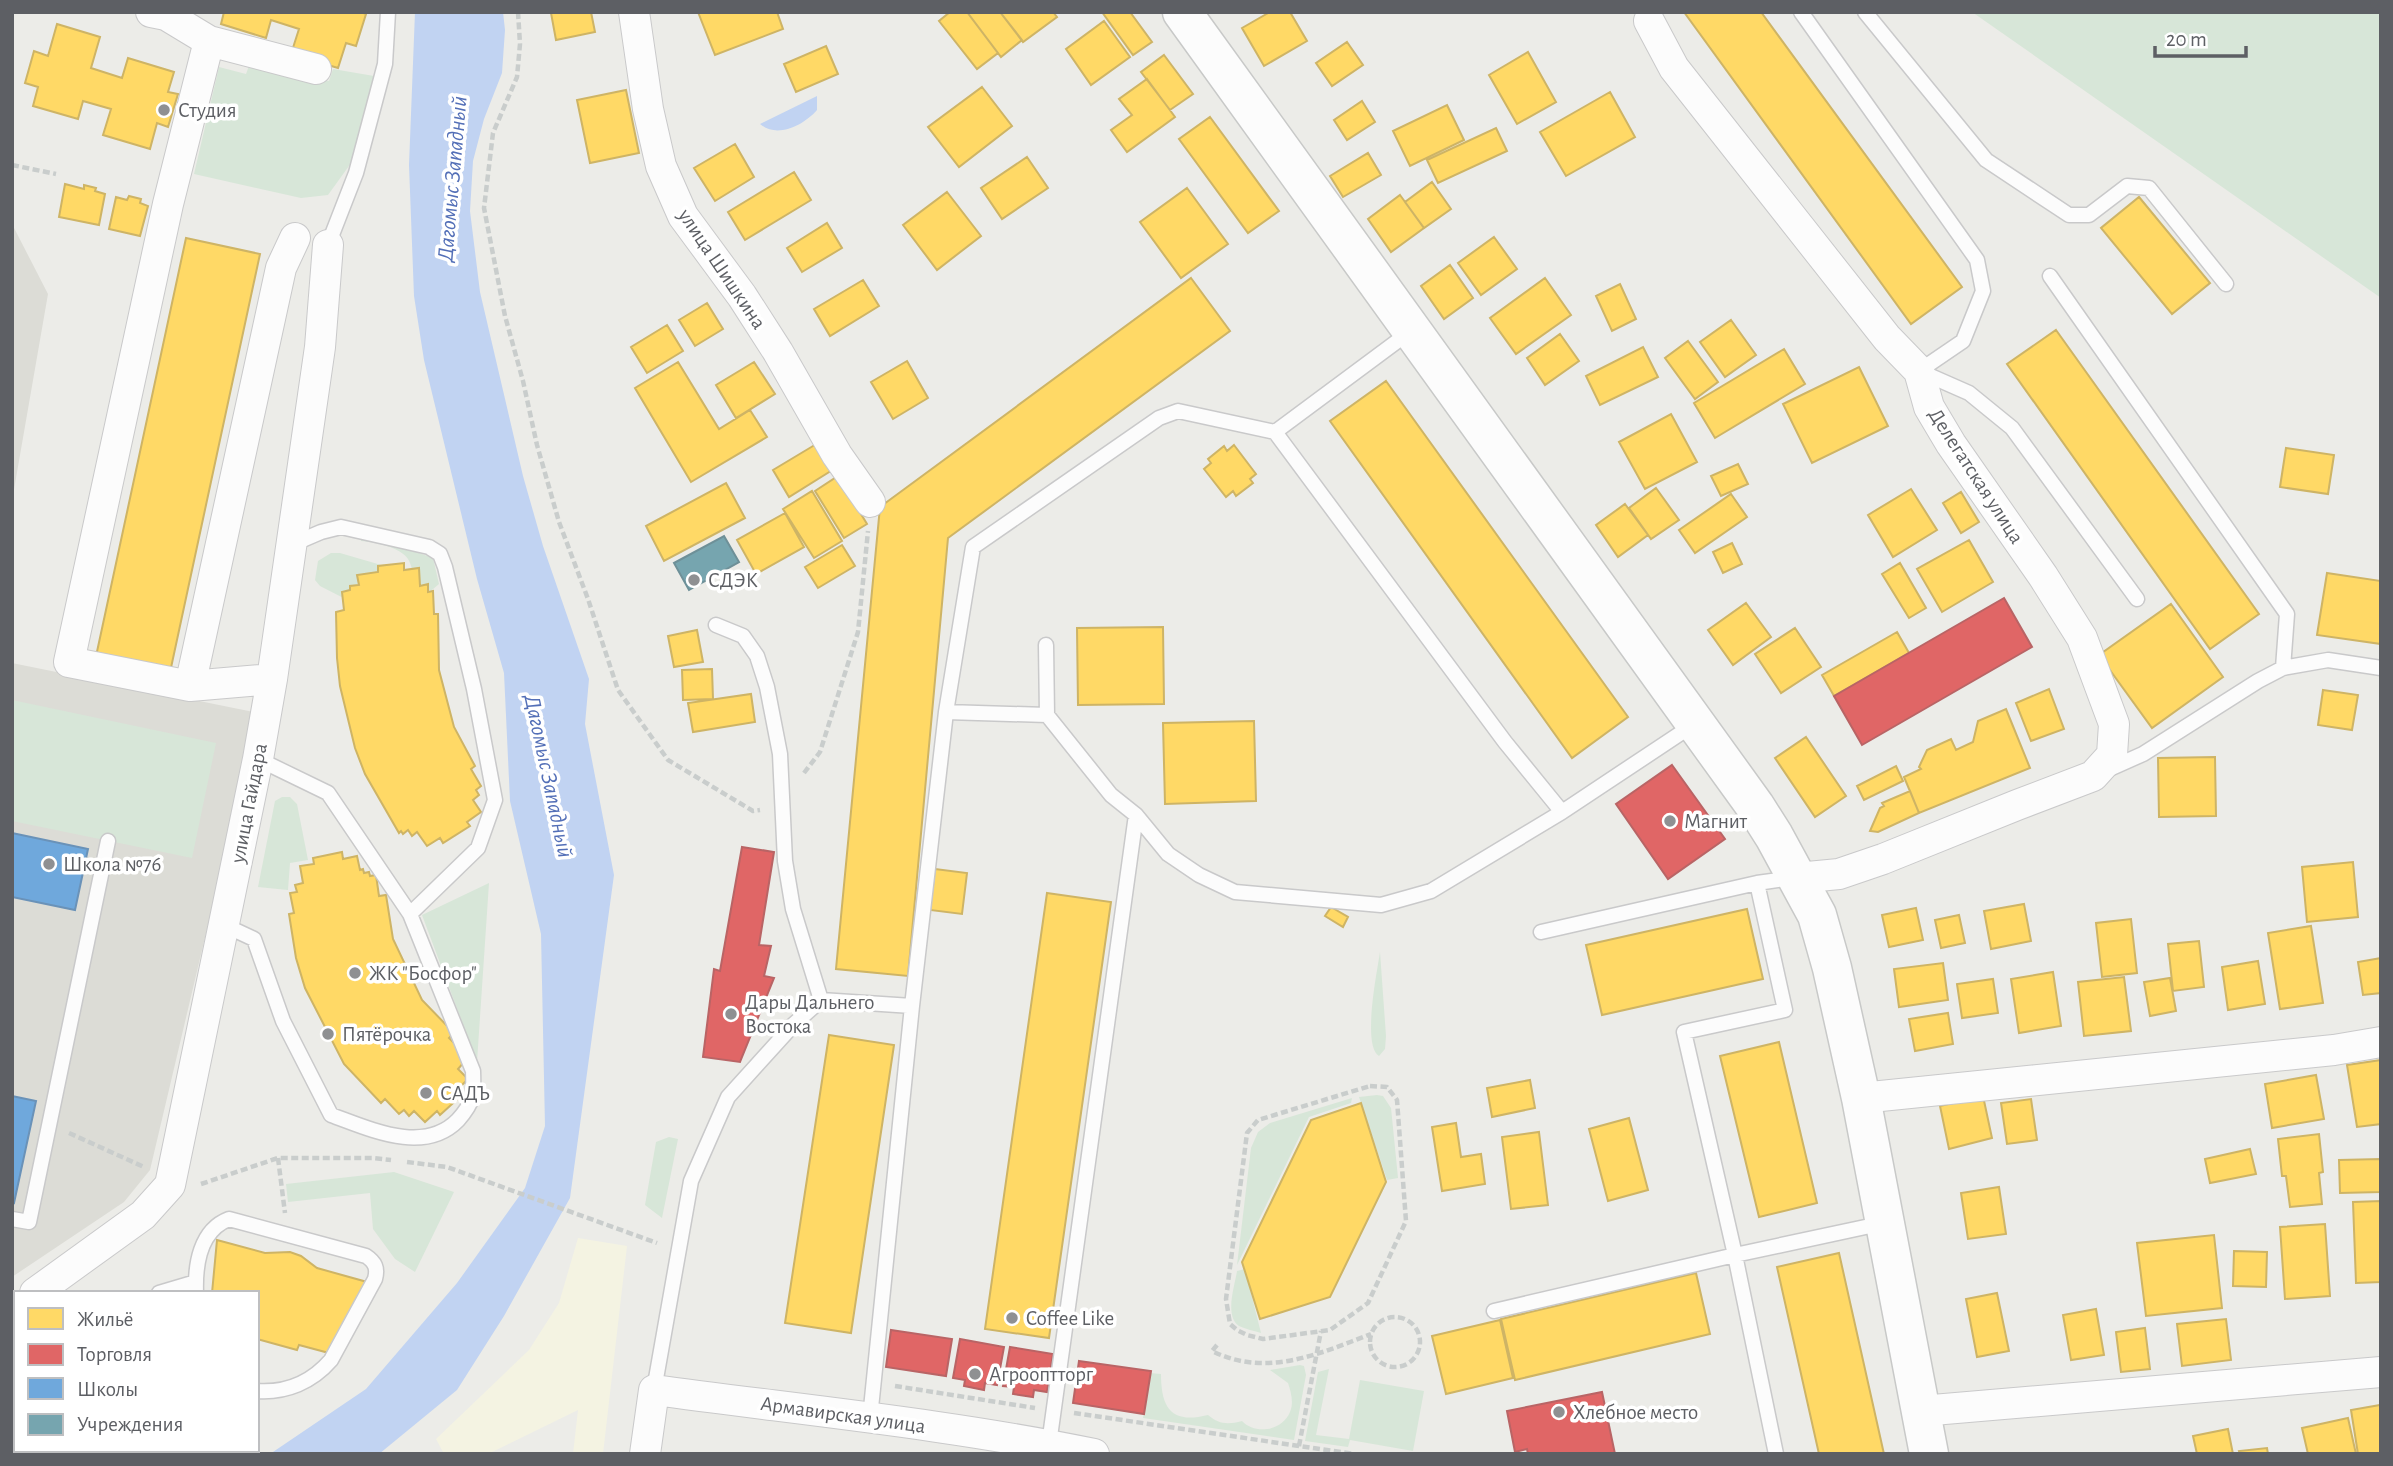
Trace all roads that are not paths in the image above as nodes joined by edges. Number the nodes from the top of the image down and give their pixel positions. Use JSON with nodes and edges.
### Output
{"nodes":[{"id":1,"x":151,"y":12,"type":"edge"},
{"id":2,"x":388,"y":12,"type":"edge"},
{"id":3,"x":634,"y":12,"type":"edge"},
{"id":4,"x":1182,"y":12,"type":"edge"},
{"id":5,"x":1801,"y":12,"type":"edge"},
{"id":6,"x":1866,"y":12,"type":"edge"},
{"id":7,"x":1649,"y":16,"type":"edge"},
{"id":8,"x":209,"y":41,"type":"junction"},
{"id":9,"x":316,"y":69,"type":"dead end"},
{"id":10,"x":295,"y":238,"type":"dead end"},
{"id":11,"x":328,"y":245,"type":"joint"},
{"id":12,"x":2050,"y":276,"type":"dead end"},
{"id":13,"x":2226,"y":284,"type":"dead end"},
{"id":14,"x":1413,"y":330,"type":"junction"},
{"id":15,"x":1919,"y":371,"type":"junction"},
{"id":16,"x":1275,"y":432,"type":"junction"},
{"id":17,"x":870,"y":502,"type":"road end"},
{"id":18,"x":291,"y":545,"type":"junction"},
{"id":19,"x":2137,"y":599,"type":"dead end"},
{"id":20,"x":716,"y":625,"type":"dead end"},
{"id":21,"x":1046,"y":645,"type":"dead end"},
{"id":22,"x":2283,"y":668,"type":"junction"},
{"id":23,"x":2381,"y":668,"type":"edge"},
{"id":24,"x":272,"y":679,"type":"junction"},
{"id":25,"x":190,"y":686,"type":"junction"},
{"id":26,"x":946,"y":712,"type":"junction"},
{"id":27,"x":1047,"y":715,"type":"junction"},
{"id":28,"x":1695,"y":723,"type":"junction"},
{"id":29,"x":258,"y":759,"type":"junction"},
{"id":30,"x":2093,"y":776,"type":"junction"},
{"id":31,"x":1562,"y":811,"type":"junction"},
{"id":32,"x":1136,"y":815,"type":"junction"},
{"id":33,"x":108,"y":841,"type":"dead end"},
{"id":34,"x":1797,"y":878,"type":"junction"},
{"id":35,"x":1757,"y":883,"type":"junction"},
{"id":36,"x":410,"y":914,"type":"junction"},
{"id":37,"x":224,"y":925,"type":"junction"},
{"id":38,"x":1541,"y":932,"type":"dead end"},
{"id":39,"x":821,"y":1000,"type":"junction"},
{"id":40,"x":912,"y":1006,"type":"junction"},
{"id":41,"x":2381,"y":1042,"type":"edge"},
{"id":42,"x":1861,"y":1098,"type":"junction"},
{"id":43,"x":12,"y":1219,"type":"edge"},
{"id":44,"x":1885,"y":1223,"type":"junction"},
{"id":45,"x":1735,"y":1255,"type":"junction"},
{"id":46,"x":196,"y":1287,"type":"edge"},
{"id":47,"x":38,"y":1291,"type":"edge"},
{"id":48,"x":171,"y":1291,"type":"edge"},
{"id":49,"x":1494,"y":1311,"type":"dead end"},
{"id":50,"x":2381,"y":1372,"type":"edge"},
{"id":51,"x":654,"y":1390,"type":"junction"},
{"id":52,"x":259,"y":1391,"type":"edge"},
{"id":53,"x":1921,"y":1411,"type":"junction"},
{"id":54,"x":870,"y":1418,"type":"junction"},
{"id":55,"x":1049,"y":1444,"type":"junction"},
{"id":56,"x":645,"y":1454,"type":"edge"},
{"id":57,"x":1094,"y":1454,"type":"edge"},
{"id":58,"x":1776,"y":1454,"type":"edge"},
{"id":59,"x":1929,"y":1454,"type":"edge"}],
"edges":[{"from":1,"to":8,"type":"street"},
{"from":2,"to":11,"type":"lane"},
{"from":3,"to":17,"type":"street","name":"улица Шишкина"},
{"from":4,"to":14,"type":"main road"},
{"from":5,"to":15,"type":"lane"},
{"from":6,"to":13,"type":"lane"},
{"from":7,"to":15,"type":"street","name":"Делегатская улица"},
{"from":8,"to":9,"type":"street"},
{"from":8,"to":25,"type":"street"},
{"from":10,"to":25,"type":"street"},
{"from":11,"to":18,"type":"street","name":"улица Гайдара"},
{"from":12,"to":22,"type":"lane"},
{"from":14,"to":16,"type":"lane"},
{"from":14,"to":28,"type":"main road"},
{"from":15,"to":19,"type":"lane"},
{"from":15,"to":30,"type":"street","name":"Делегатская улица"},
{"from":16,"to":26,"type":"lane"},
{"from":16,"to":31,"type":"lane"},
{"from":18,"to":24,"type":"street","name":"улица Гайдара"},
{"from":18,"to":36,"type":"lane"},
{"from":20,"to":39,"type":"lane"},
{"from":21,"to":27,"type":"lane"},
{"from":22,"to":23,"type":"lane"},
{"from":22,"to":30,"type":"lane"},
{"from":24,"to":25,"type":"street"},
{"from":24,"to":29,"type":"street","name":"улица Гайдара"},
{"from":26,"to":27,"type":"lane"},
{"from":26,"to":40,"type":"lane"},
{"from":27,"to":32,"type":"lane"},
{"from":28,"to":31,"type":"lane"},
{"from":28,"to":34,"type":"main road"},
{"from":29,"to":36,"type":"lane"},
{"from":29,"to":37,"type":"street","name":"улица Гайдара"},
{"from":30,"to":34,"type":"street"},
{"from":31,"to":32,"type":"lane"},
{"from":32,"to":55,"type":"lane"},
{"from":33,"to":43,"type":"lane"},
{"from":34,"to":35,"type":"lane"},
{"from":34,"to":42,"type":"main road"},
{"from":35,"to":38,"type":"lane"},
{"from":35,"to":45,"type":"lane"},
{"from":36,"to":37,"type":"lane"},
{"from":37,"to":47,"type":"street","name":"улица Гайдара"},
{"from":39,"to":40,"type":"lane"},
{"from":39,"to":51,"type":"lane"},
{"from":40,"to":54,"type":"lane"},
{"from":41,"to":42,"type":"street"},
{"from":42,"to":44,"type":"main road"},
{"from":44,"to":45,"type":"lane"},
{"from":44,"to":53,"type":"main road"},
{"from":45,"to":49,"type":"lane"},
{"from":45,"to":58,"type":"lane"},
{"from":46,"to":48,"type":"lane"},
{"from":46,"to":52,"type":"lane"},
{"from":50,"to":53,"type":"street"},
{"from":51,"to":54,"type":"street","name":"Армавирская улица"},
{"from":51,"to":56,"type":"street"},
{"from":53,"to":59,"type":"main road"},
{"from":54,"to":55,"type":"street","name":"Армавирская улица"},
{"from":55,"to":57,"type":"street","name":"Армавирская улица"}]}
